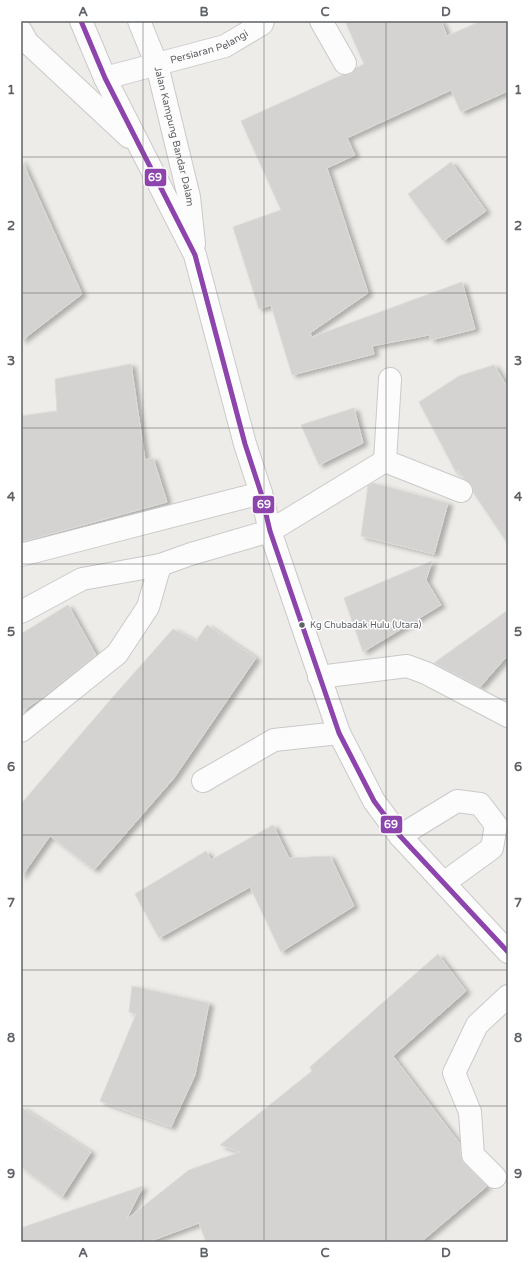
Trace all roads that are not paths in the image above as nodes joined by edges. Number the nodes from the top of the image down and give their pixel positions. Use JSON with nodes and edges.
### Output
{"nodes":[{"id":1,"x":81,"y":21,"type":"edge"},
{"id":2,"x":139,"y":21,"type":"edge"},
{"id":3,"x":262,"y":21,"type":"edge"},
{"id":4,"x":321,"y":21,"type":"edge"},
{"id":5,"x":21,"y":31,"type":"edge"},
{"id":6,"x":345,"y":63,"type":"dead end"},
{"id":7,"x":157,"y":65,"type":"junction"},
{"id":8,"x":105,"y":78,"type":"junction"},
{"id":9,"x":139,"y":146,"type":"junction"},
{"id":10,"x":195,"y":255,"type":"junction"},
{"id":11,"x":390,"y":379,"type":"dead end"},
{"id":12,"x":385,"y":461,"type":"junction"},
{"id":13,"x":460,"y":491,"type":"dead end"},
{"id":14,"x":261,"y":493,"type":"junction"},
{"id":15,"x":270,"y":531,"type":"junction"},
{"id":16,"x":21,"y":555,"type":"edge"},
{"id":17,"x":160,"y":565,"type":"junction"},
{"id":18,"x":21,"y":612,"type":"edge"},
{"id":19,"x":319,"y":676,"type":"junction"},
{"id":20,"x":508,"y":716,"type":"edge"},
{"id":21,"x":21,"y":731,"type":"edge"},
{"id":22,"x":339,"y":733,"type":"junction"},
{"id":23,"x":203,"y":781,"type":"dead end"},
{"id":24,"x":400,"y":836,"type":"junction"},
{"id":25,"x":444,"y":883,"type":"junction"},
{"id":26,"x":508,"y":952,"type":"edge"},
{"id":27,"x":508,"y":996,"type":"edge"},
{"id":28,"x":495,"y":1177,"type":"dead end"}],
"edges":[{"from":1,"to":8,"type":"street","name":"Jalan Kampung Bandar Dalam"},
{"from":2,"to":7,"type":"street","name":"Jalan Kampung Bandar Dalam"},
{"from":3,"to":7,"type":"street","name":"Persiaran Pelangi"},
{"from":4,"to":6,"type":"street"},
{"from":5,"to":9,"type":"street"},
{"from":7,"to":8,"type":"street","name":"Persiaran Pelangi"},
{"from":7,"to":10,"type":"street","name":"Jalan Kampung Bandar Dalam"},
{"from":8,"to":9,"type":"street","name":"Jalan Kampung Bandar Dalam"},
{"from":9,"to":10,"type":"street","name":"Jalan Kampung Bandar Dalam"},
{"from":10,"to":14,"type":"street","name":"Jalan Kampung Bandar Dalam"},
{"from":11,"to":12,"type":"street"},
{"from":12,"to":13,"type":"street"},
{"from":12,"to":15,"type":"street"},
{"from":14,"to":15,"type":"street","name":"Jalan Kampung Bandar Dalam"},
{"from":14,"to":16,"type":"street"},
{"from":15,"to":17,"type":"street"},
{"from":15,"to":19,"type":"street","name":"Jalan Kampung Bandar Dalam"},
{"from":17,"to":18,"type":"street"},
{"from":17,"to":21,"type":"street"},
{"from":19,"to":20,"type":"street"},
{"from":19,"to":22,"type":"street","name":"Jalan Kampung Bandar Dalam"},
{"from":22,"to":23,"type":"street"},
{"from":22,"to":24,"type":"street","name":"Jalan Kampung Bandar Dalam"},
{"from":24,"to":25,"type":"street","name":"Jalan Kampung Bandar Dalam"},
{"from":24,"to":25,"type":"street"},
{"from":25,"to":26,"type":"street","name":"Jalan Kampung Bandar Dalam"},
{"from":27,"to":28,"type":"street"}]}
